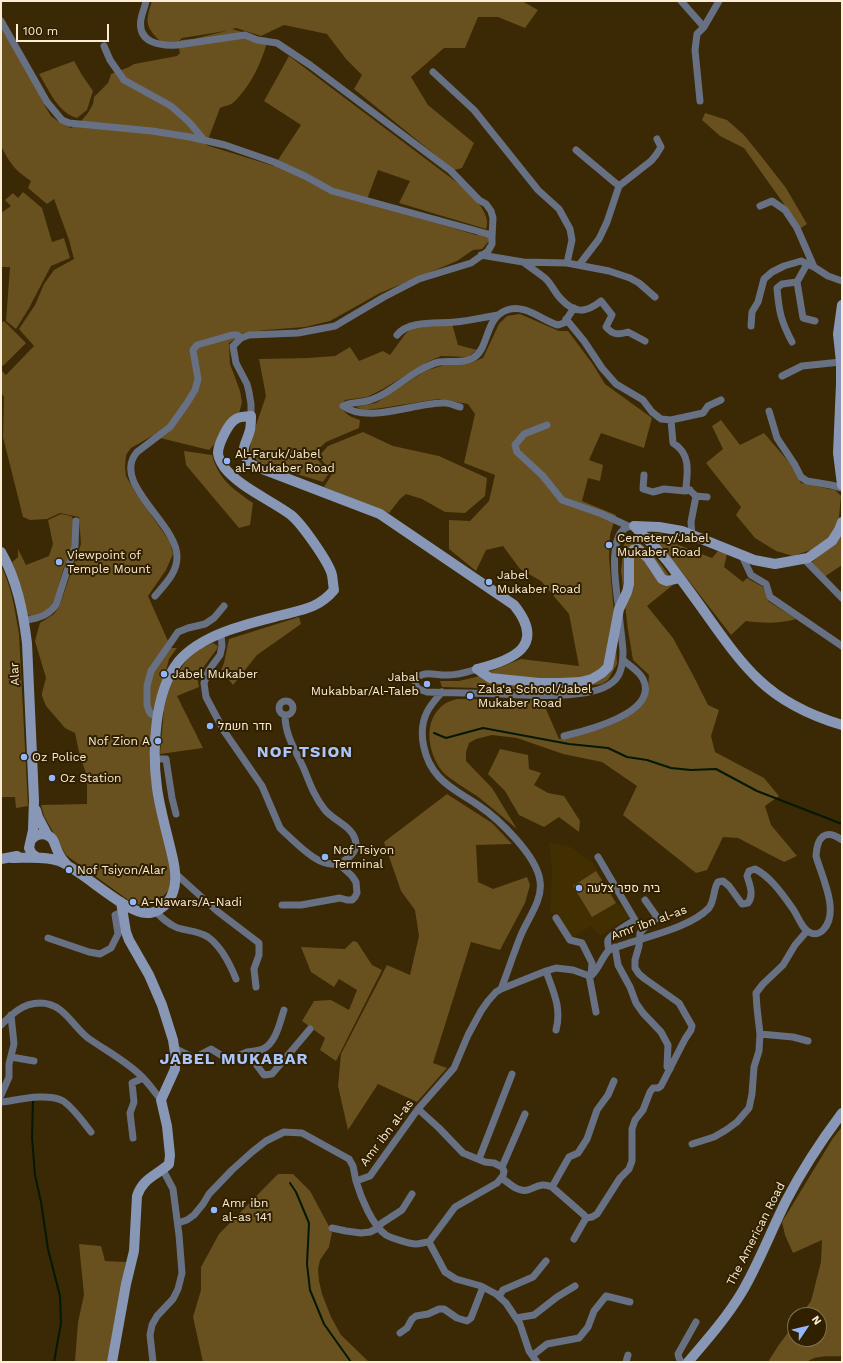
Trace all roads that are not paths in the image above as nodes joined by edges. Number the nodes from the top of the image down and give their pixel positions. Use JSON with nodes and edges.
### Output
{"nodes":[{"id":1,"x":146,"y":1,"type":"edge"},
{"id":2,"x":681,"y":1,"type":"edge"},
{"id":3,"x":719,"y":1,"type":"edge"},
{"id":4,"x":1,"y":21,"type":"edge"},
{"id":5,"x":704,"y":27,"type":"junction"},
{"id":6,"x":104,"y":46,"type":"dead end"},
{"id":7,"x":433,"y":72,"type":"dead end"},
{"id":8,"x":700,"y":101,"type":"dead end"},
{"id":9,"x":657,"y":139,"type":"dead end"},
{"id":10,"x":204,"y":140,"type":"junction"},
{"id":11,"x":576,"y":150,"type":"dead end"},
{"id":12,"x":619,"y":186,"type":"junction"},
{"id":13,"x":760,"y":206,"type":"dead end"},
{"id":14,"x":492,"y":237,"type":"junction"},
{"id":15,"x":481,"y":255,"type":"junction"},
{"id":16,"x":523,"y":262,"type":"junction"},
{"id":17,"x":567,"y":263,"type":"junction"},
{"id":18,"x":807,"y":264,"type":"junction"},
{"id":19,"x":579,"y":265,"type":"junction"},
{"id":20,"x":814,"y":267,"type":"junction"},
{"id":21,"x":797,"y":282,"type":"junction"},
{"id":22,"x":842,"y":282,"type":"edge"},
{"id":23,"x":655,"y":297,"type":"dead end"},
{"id":24,"x":842,"y":306,"type":"edge"},
{"id":25,"x":574,"y":308,"type":"junction"},
{"id":26,"x":498,"y":315,"type":"junction"},
{"id":27,"x":566,"y":319,"type":"junction"},
{"id":28,"x":815,"y":321,"type":"dead end"},
{"id":29,"x":751,"y":326,"type":"dead end"},
{"id":30,"x":397,"y":335,"type":"dead end"},
{"id":31,"x":242,"y":338,"type":"junction"},
{"id":32,"x":645,"y":341,"type":"dead end"},
{"id":33,"x":792,"y":342,"type":"dead end"},
{"id":34,"x":841,"y":362,"type":"edge"},
{"id":35,"x":782,"y":376,"type":"dead end"},
{"id":36,"x":722,"y":400,"type":"dead end"},
{"id":37,"x":460,"y":407,"type":"dead end"},
{"id":38,"x":769,"y":411,"type":"dead end"},
{"id":39,"x":251,"y":416,"type":"junction"},
{"id":40,"x":671,"y":420,"type":"junction"},
{"id":41,"x":547,"y":425,"type":"dead end"},
{"id":42,"x":644,"y":475,"type":"dead end"},
{"id":43,"x":842,"y":484,"type":"edge"},
{"id":44,"x":690,"y":490,"type":"junction"},
{"id":45,"x":696,"y":496,"type":"junction"},
{"id":46,"x":707,"y":497,"type":"dead end"},
{"id":47,"x":76,"y":521,"type":"dead end"},
{"id":48,"x":842,"y":522,"type":"edge"},
{"id":49,"x":631,"y":526,"type":"junction"},
{"id":50,"x":692,"y":536,"type":"junction"},
{"id":51,"x":1,"y":552,"type":"edge"},
{"id":52,"x":742,"y":556,"type":"junction"},
{"id":53,"x":804,"y":559,"type":"junction"},
{"id":54,"x":680,"y":578,"type":"junction"},
{"id":55,"x":155,"y":596,"type":"dead end"},
{"id":56,"x":842,"y":598,"type":"edge"},
{"id":57,"x":224,"y":606,"type":"dead end"},
{"id":58,"x":619,"y":610,"type":"junction"},
{"id":59,"x":24,"y":621,"type":"junction"},
{"id":60,"x":220,"y":634,"type":"junction"},
{"id":61,"x":842,"y":646,"type":"edge"},
{"id":62,"x":623,"y":660,"type":"junction"},
{"id":63,"x":477,"y":669,"type":"junction"},
{"id":64,"x":442,"y":692,"type":"junction"},
{"id":65,"x":286,"y":697,"type":"dead end"},
{"id":66,"x":158,"y":717,"type":"junction"},
{"id":67,"x":842,"y":725,"type":"edge"},
{"id":68,"x":564,"y":736,"type":"dead end"},
{"id":69,"x":155,"y":759,"type":"junction"},
{"id":70,"x":34,"y":800,"type":"junction"},
{"id":71,"x":176,"y":814,"type":"dead end"},
{"id":72,"x":48,"y":836,"type":"junction"},
{"id":73,"x":842,"y":840,"type":"edge"},
{"id":74,"x":30,"y":844,"type":"junction"},
{"id":75,"x":54,"y":846,"type":"junction"},
{"id":76,"x":598,"y":857,"type":"dead end"},
{"id":77,"x":12,"y":858,"type":"junction"},
{"id":78,"x":42,"y":858,"type":"junction"},
{"id":79,"x":1,"y":859,"type":"edge"},
{"id":80,"x":339,"y":864,"type":"junction"},
{"id":81,"x":68,"y":865,"type":"junction"},
{"id":82,"x":175,"y":873,"type":"junction"},
{"id":83,"x":645,"y":900,"type":"dead end"},
{"id":84,"x":282,"y":905,"type":"dead end"},
{"id":85,"x":121,"y":907,"type":"junction"},
{"id":86,"x":155,"y":911,"type":"junction"},
{"id":87,"x":556,"y":918,"type":"dead end"},
{"id":88,"x":807,"y":931,"type":"junction"},
{"id":89,"x":48,"y":938,"type":"dead end"},
{"id":90,"x":639,"y":939,"type":"junction"},
{"id":91,"x":612,"y":948,"type":"junction"},
{"id":92,"x":546,"y":971,"type":"junction"},
{"id":93,"x":590,"y":975,"type":"junction"},
{"id":94,"x":236,"y":979,"type":"dead end"},
{"id":95,"x":256,"y":987,"type":"dead end"},
{"id":96,"x":501,"y":989,"type":"junction"},
{"id":97,"x":284,"y":1010,"type":"dead end"},
{"id":98,"x":596,"y":1012,"type":"dead end"},
{"id":99,"x":11,"y":1015,"type":"junction"},
{"id":100,"x":1,"y":1025,"type":"edge"},
{"id":101,"x":310,"y":1029,"type":"dead end"},
{"id":102,"x":556,"y":1030,"type":"dead end"},
{"id":103,"x":760,"y":1034,"type":"junction"},
{"id":104,"x":808,"y":1041,"type":"dead end"},
{"id":105,"x":174,"y":1048,"type":"junction"},
{"id":106,"x":247,"y":1052,"type":"junction"},
{"id":107,"x":11,"y":1057,"type":"junction"},
{"id":108,"x":34,"y":1061,"type":"dead end"},
{"id":109,"x":670,"y":1069,"type":"junction"},
{"id":110,"x":512,"y":1074,"type":"dead end"},
{"id":111,"x":143,"y":1078,"type":"junction"},
{"id":112,"x":614,"y":1081,"type":"dead end"},
{"id":113,"x":1,"y":1095,"type":"edge"},
{"id":114,"x":161,"y":1100,"type":"junction"},
{"id":115,"x":1,"y":1102,"type":"edge"},
{"id":116,"x":418,"y":1109,"type":"junction"},
{"id":117,"x":525,"y":1114,"type":"dead end"},
{"id":118,"x":842,"y":1114,"type":"edge"},
{"id":119,"x":91,"y":1132,"type":"dead end"},
{"id":120,"x":132,"y":1138,"type":"dead end"},
{"id":121,"x":692,"y":1144,"type":"dead end"},
{"id":122,"x":478,"y":1159,"type":"junction"},
{"id":123,"x":502,"y":1167,"type":"junction"},
{"id":124,"x":163,"y":1170,"type":"junction"},
{"id":125,"x":502,"y":1178,"type":"junction"},
{"id":126,"x":356,"y":1181,"type":"junction"},
{"id":127,"x":552,"y":1186,"type":"junction"},
{"id":128,"x":412,"y":1194,"type":"dead end"},
{"id":129,"x":586,"y":1218,"type":"junction"},
{"id":130,"x":178,"y":1223,"type":"junction"},
{"id":131,"x":378,"y":1226,"type":"junction"},
{"id":132,"x":332,"y":1228,"type":"dead end"},
{"id":133,"x":574,"y":1239,"type":"dead end"},
{"id":134,"x":429,"y":1242,"type":"junction"},
{"id":135,"x":546,"y":1261,"type":"dead end"},
{"id":136,"x":575,"y":1286,"type":"dead end"},
{"id":137,"x":483,"y":1287,"type":"junction"},
{"id":138,"x":499,"y":1296,"type":"junction"},
{"id":139,"x":630,"y":1302,"type":"dead end"},
{"id":140,"x":516,"y":1318,"type":"junction"},
{"id":141,"x":696,"y":1322,"type":"dead end"},
{"id":142,"x":400,"y":1333,"type":"dead end"},
{"id":143,"x":533,"y":1355,"type":"junction"},
{"id":144,"x":112,"y":1362,"type":"edge"},
{"id":145,"x":153,"y":1362,"type":"edge"},
{"id":146,"x":537,"y":1362,"type":"edge"},
{"id":147,"x":682,"y":1362,"type":"edge"},
{"id":148,"x":688,"y":1362,"type":"edge"}],
"edges":[{"from":1,"to":14,"type":"street"},
{"from":2,"to":5,"type":"street"},
{"from":3,"to":5,"type":"street"},
{"from":4,"to":10,"type":"street"},
{"from":5,"to":8,"type":"street"},
{"from":6,"to":10,"type":"street"},
{"from":7,"to":17,"type":"street"},
{"from":9,"to":12,"type":"street"},
{"from":10,"to":14,"type":"street"},
{"from":11,"to":12,"type":"street"},
{"from":12,"to":19,"type":"street"},
{"from":13,"to":20,"type":"street"},
{"from":14,"to":15,"type":"street"},
{"from":15,"to":16,"type":"street"},
{"from":15,"to":31,"type":"street"},
{"from":16,"to":17,"type":"street"},
{"from":16,"to":25,"type":"street"},
{"from":17,"to":19,"type":"street"},
{"from":18,"to":20,"type":"street"},
{"from":18,"to":21,"type":"street"},
{"from":18,"to":29,"type":"street"},
{"from":19,"to":23,"type":"street"},
{"from":20,"to":22,"type":"street"},
{"from":21,"to":28,"type":"street"},
{"from":21,"to":33,"type":"street"},
{"from":24,"to":34,"type":"street"},
{"from":25,"to":27,"type":"street"},
{"from":25,"to":32,"type":"street"},
{"from":26,"to":27,"type":"street"},
{"from":26,"to":30,"type":"street"},
{"from":26,"to":37,"type":"street"},
{"from":27,"to":40,"type":"street"},
{"from":31,"to":39,"type":"street"},
{"from":31,"to":55,"type":"street"},
{"from":34,"to":35,"type":"street"},
{"from":34,"to":43,"type":"street"},
{"from":36,"to":40,"type":"street"},
{"from":38,"to":43,"type":"street"},
{"from":39,"to":60,"type":"street"},
{"from":39,"to":63,"type":"street"},
{"from":40,"to":44,"type":"street"},
{"from":41,"to":49,"type":"street"},
{"from":42,"to":44,"type":"street"},
{"from":44,"to":45,"type":"street"},
{"from":45,"to":46,"type":"street"},
{"from":45,"to":50,"type":"street"},
{"from":47,"to":59,"type":"street"},
{"from":48,"to":53,"type":"street"},
{"from":49,"to":50,"type":"street"},
{"from":49,"to":54,"type":"street"},
{"from":49,"to":58,"type":"street"},
{"from":50,"to":52,"type":"street"},
{"from":51,"to":59,"type":"street","name":"Alar"},
{"from":52,"to":53,"type":"street"},
{"from":52,"to":61,"type":"street"},
{"from":53,"to":56,"type":"street"},
{"from":54,"to":58,"type":"street"},
{"from":54,"to":67,"type":"street"},
{"from":57,"to":66,"type":"street"},
{"from":58,"to":62,"type":"street"},
{"from":58,"to":63,"type":"street"},
{"from":59,"to":70,"type":"street","name":"Alar"},
{"from":60,"to":66,"type":"street"},
{"from":60,"to":80,"type":"street"},
{"from":62,"to":64,"type":"street"},
{"from":62,"to":68,"type":"street"},
{"from":63,"to":64,"type":"street"},
{"from":64,"to":96,"type":"street"},
{"from":65,"to":80,"type":"street"},
{"from":66,"to":69,"type":"street"},
{"from":69,"to":71,"type":"street"},
{"from":69,"to":82,"type":"street"},
{"from":70,"to":72,"type":"street","name":"Alar"},
{"from":70,"to":74,"type":"street","name":"Alar"},
{"from":72,"to":74,"type":"street"},
{"from":72,"to":75,"type":"street"},
{"from":73,"to":88,"type":"street"},
{"from":74,"to":77,"type":"street"},
{"from":74,"to":78,"type":"street"},
{"from":75,"to":78,"type":"street"},
{"from":75,"to":81,"type":"street"},
{"from":76,"to":91,"type":"street"},
{"from":77,"to":78,"type":"street"},
{"from":77,"to":79,"type":"street"},
{"from":78,"to":81,"type":"street"},
{"from":80,"to":84,"type":"street"},
{"from":81,"to":85,"type":"street"},
{"from":82,"to":86,"type":"street"},
{"from":82,"to":95,"type":"street"},
{"from":83,"to":90,"type":"street"},
{"from":85,"to":86,"type":"street"},
{"from":85,"to":89,"type":"street"},
{"from":85,"to":105,"type":"street"},
{"from":86,"to":94,"type":"street"},
{"from":87,"to":93,"type":"street"},
{"from":88,"to":90,"type":"street","name":"Amr ibn al-as"},
{"from":88,"to":103,"type":"street"},
{"from":90,"to":91,"type":"street","name":"Amr ibn al-as"},
{"from":90,"to":109,"type":"street"},
{"from":91,"to":93,"type":"street","name":"Amr ibn al-as"},
{"from":91,"to":109,"type":"street"},
{"from":92,"to":93,"type":"street","name":"Amr ibn al-as"},
{"from":92,"to":96,"type":"street","name":"Amr ibn al-as"},
{"from":92,"to":102,"type":"street"},
{"from":93,"to":98,"type":"street"},
{"from":96,"to":116,"type":"street","name":"Amr ibn al-as"},
{"from":97,"to":106,"type":"street"},
{"from":99,"to":100,"type":"street"},
{"from":99,"to":107,"type":"street"},
{"from":99,"to":111,"type":"street"},
{"from":101,"to":106,"type":"street"},
{"from":103,"to":104,"type":"street"},
{"from":103,"to":121,"type":"street"},
{"from":105,"to":106,"type":"street"},
{"from":105,"to":114,"type":"street"},
{"from":107,"to":108,"type":"street"},
{"from":107,"to":113,"type":"street"},
{"from":109,"to":129,"type":"street"},
{"from":110,"to":122,"type":"street"},
{"from":111,"to":114,"type":"street"},
{"from":111,"to":120,"type":"street"},
{"from":112,"to":127,"type":"street"},
{"from":114,"to":124,"type":"street"},
{"from":115,"to":119,"type":"street"},
{"from":116,"to":122,"type":"street"},
{"from":116,"to":126,"type":"street","name":"Amr ibn al-as"},
{"from":117,"to":123,"type":"street"},
{"from":118,"to":148,"type":"street","name":"The American Road"},
{"from":122,"to":123,"type":"street"},
{"from":123,"to":125,"type":"street"},
{"from":124,"to":130,"type":"street"},
{"from":124,"to":144,"type":"street"},
{"from":125,"to":127,"type":"street"},
{"from":125,"to":134,"type":"street"},
{"from":126,"to":130,"type":"street","name":"Amr ibn al-as"},
{"from":126,"to":131,"type":"street"},
{"from":127,"to":129,"type":"street"},
{"from":128,"to":131,"type":"street"},
{"from":129,"to":133,"type":"street"},
{"from":130,"to":145,"type":"street"},
{"from":131,"to":132,"type":"street"},
{"from":131,"to":134,"type":"street"},
{"from":134,"to":137,"type":"street"},
{"from":135,"to":138,"type":"street"},
{"from":136,"to":140,"type":"street"},
{"from":137,"to":138,"type":"street"},
{"from":137,"to":142,"type":"street"},
{"from":138,"to":140,"type":"street"},
{"from":139,"to":143,"type":"street"},
{"from":140,"to":143,"type":"street"},
{"from":141,"to":147,"type":"street"},
{"from":143,"to":146,"type":"street"}]}
